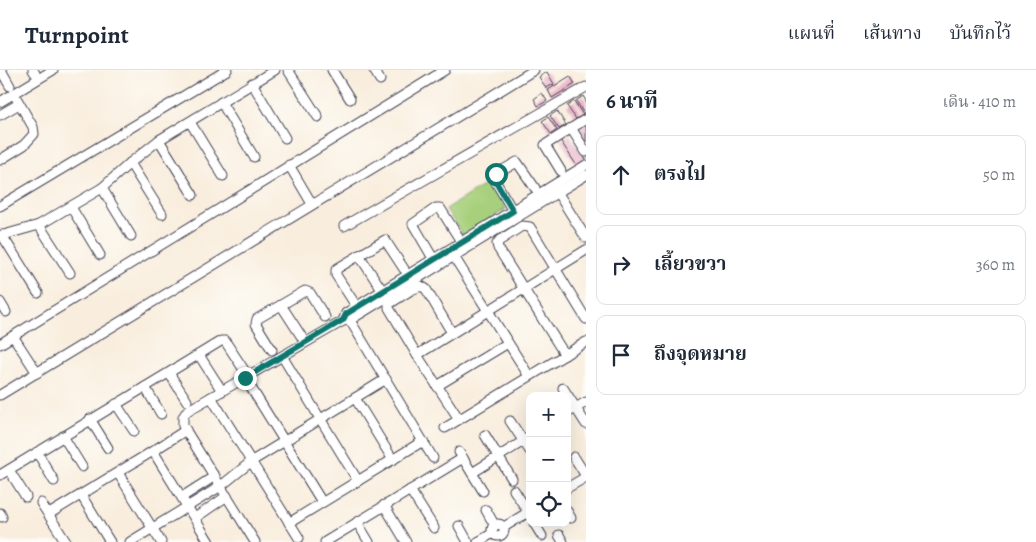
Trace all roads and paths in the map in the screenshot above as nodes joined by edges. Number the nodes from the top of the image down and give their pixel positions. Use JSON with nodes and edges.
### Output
{"nodes":[{"id":1,"x":0,"y":70,"type":"edge"},
{"id":2,"x":53,"y":70,"type":"edge"},
{"id":3,"x":228,"y":70,"type":"edge"},
{"id":4,"x":274,"y":70,"type":"edge"},
{"id":5,"x":288,"y":70,"type":"edge"},
{"id":6,"x":332,"y":70,"type":"edge"},
{"id":7,"x":374,"y":70,"type":"edge"},
{"id":8,"x":445,"y":70,"type":"edge"},
{"id":9,"x":534,"y":70,"type":"edge"},
{"id":10,"x":380,"y":80,"type":"dead end"},
{"id":11,"x":252,"y":83,"type":"junction"},
{"id":12,"x":586,"y":86,"type":"edge"},
{"id":13,"x":12,"y":90,"type":"junction"},
{"id":14,"x":350,"y":99,"type":"dead end"},
{"id":15,"x":0,"y":102,"type":"edge"},
{"id":16,"x":220,"y":102,"type":"junction"},
{"id":17,"x":19,"y":104,"type":"junction"},
{"id":18,"x":0,"y":116,"type":"edge"},
{"id":19,"x":318,"y":117,"type":"dead end"},
{"id":20,"x":586,"y":118,"type":"edge"},
{"id":21,"x":190,"y":122,"type":"junction"},
{"id":22,"x":571,"y":128,"type":"junction"},
{"id":23,"x":285,"y":138,"type":"dead end"},
{"id":24,"x":159,"y":140,"type":"junction"},
{"id":25,"x":586,"y":152,"type":"edge"},
{"id":26,"x":254,"y":157,"type":"dead end"},
{"id":27,"x":0,"y":160,"type":"edge"},
{"id":28,"x":130,"y":163,"type":"junction"},
{"id":29,"x":289,"y":165,"type":"junction"},
{"id":30,"x":586,"y":165,"type":"edge"},
{"id":31,"x":561,"y":172,"type":"dead end"},
{"id":32,"x":586,"y":175,"type":"edge"},
{"id":33,"x":224,"y":176,"type":"dead end"},
{"id":34,"x":102,"y":188,"type":"junction"},
{"id":35,"x":535,"y":188,"type":"dead end"},
{"id":36,"x":555,"y":189,"type":"junction"},
{"id":37,"x":193,"y":194,"type":"dead end"},
{"id":38,"x":312,"y":204,"type":"junction"},
{"id":39,"x":0,"y":206,"type":"edge"},
{"id":40,"x":71,"y":207,"type":"junction"},
{"id":41,"x":513,"y":211,"type":"junction"},
{"id":42,"x":162,"y":214,"type":"dead end"},
{"id":43,"x":39,"y":225,"type":"junction"},
{"id":44,"x":344,"y":226,"type":"dead end"},
{"id":45,"x":1,"y":235,"type":"edge"},
{"id":46,"x":131,"y":236,"type":"dead end"},
{"id":47,"x":586,"y":238,"type":"edge"},
{"id":48,"x":464,"y":245,"type":"junction"},
{"id":49,"x":586,"y":250,"type":"edge"},
{"id":50,"x":451,"y":253,"type":"junction"},
{"id":51,"x":100,"y":255,"type":"dead end"},
{"id":52,"x":359,"y":255,"type":"junction"},
{"id":53,"x":434,"y":260,"type":"junction"},
{"id":54,"x":556,"y":268,"type":"junction"},
{"id":55,"x":404,"y":269,"type":"dead end"},
{"id":56,"x":70,"y":273,"type":"dead end"},
{"id":57,"x":523,"y":288,"type":"junction"},
{"id":58,"x":382,"y":290,"type":"junction"},
{"id":59,"x":38,"y":293,"type":"dead end"},
{"id":60,"x":353,"y":301,"type":"dead end"},
{"id":61,"x":0,"y":302,"type":"edge"},
{"id":62,"x":281,"y":305,"type":"junction"},
{"id":63,"x":488,"y":311,"type":"junction"},
{"id":64,"x":6,"y":312,"type":"dead end"},
{"id":65,"x":325,"y":317,"type":"dead end"},
{"id":66,"x":346,"y":318,"type":"junction"},
{"id":67,"x":586,"y":319,"type":"edge"},
{"id":68,"x":452,"y":333,"type":"junction"},
{"id":69,"x":13,"y":336,"type":"junction"},
{"id":70,"x":305,"y":342,"type":"junction"},
{"id":71,"x":586,"y":342,"type":"edge"},
{"id":72,"x":508,"y":343,"type":"junction"},
{"id":73,"x":0,"y":344,"type":"edge"},
{"id":74,"x":272,"y":350,"type":"dead end"},
{"id":75,"x":199,"y":355,"type":"junction"},
{"id":76,"x":417,"y":355,"type":"junction"},
{"id":77,"x":565,"y":355,"type":"junction"},
{"id":78,"x":282,"y":356,"type":"junction"},
{"id":79,"x":36,"y":373,"type":"junction"},
{"id":80,"x":169,"y":373,"type":"junction"},
{"id":81,"x":529,"y":376,"type":"junction"},
{"id":82,"x":246,"y":377,"type":"junction"},
{"id":83,"x":386,"y":379,"type":"junction"},
{"id":84,"x":437,"y":386,"type":"junction"},
{"id":85,"x":145,"y":387,"type":"junction"},
{"id":86,"x":564,"y":388,"type":"dead end"},
{"id":87,"x":222,"y":391,"type":"junction"},
{"id":88,"x":0,"y":395,"type":"edge"},
{"id":89,"x":211,"y":397,"type":"junction"},
{"id":90,"x":355,"y":398,"type":"junction"},
{"id":91,"x":186,"y":400,"type":"dead end"},
{"id":92,"x":586,"y":402,"type":"edge"},
{"id":93,"x":116,"y":404,"type":"junction"},
{"id":94,"x":576,"y":408,"type":"junction"},
{"id":95,"x":571,"y":411,"type":"edge"},
{"id":96,"x":161,"y":414,"type":"dead end"},
{"id":97,"x":322,"y":419,"type":"junction"},
{"id":98,"x":459,"y":419,"type":"junction"},
{"id":99,"x":90,"y":420,"type":"junction"},
{"id":100,"x":510,"y":421,"type":"dead end"},
{"id":101,"x":586,"y":424,"type":"edge"},
{"id":102,"x":445,"y":428,"type":"dead end"},
{"id":103,"x":186,"y":430,"type":"junction"},
{"id":104,"x":134,"y":431,"type":"dead end"},
{"id":105,"x":485,"y":435,"type":"dead end"},
{"id":106,"x":63,"y":436,"type":"junction"},
{"id":107,"x":526,"y":439,"type":"edge"},
{"id":108,"x":285,"y":441,"type":"junction"},
{"id":109,"x":423,"y":441,"type":"junction"},
{"id":110,"x":108,"y":448,"type":"dead end"},
{"id":111,"x":153,"y":451,"type":"junction"},
{"id":112,"x":37,"y":452,"type":"junction"},
{"id":113,"x":498,"y":457,"type":"junction"},
{"id":114,"x":574,"y":457,"type":"dead end"},
{"id":115,"x":433,"y":458,"type":"dead end"},
{"id":116,"x":393,"y":460,"type":"junction"},
{"id":117,"x":252,"y":461,"type":"junction"},
{"id":118,"x":82,"y":466,"type":"dead end"},
{"id":119,"x":9,"y":470,"type":"junction"},
{"id":120,"x":118,"y":473,"type":"junction"},
{"id":121,"x":472,"y":473,"type":"junction"},
{"id":122,"x":0,"y":475,"type":"edge"},
{"id":123,"x":215,"y":476,"type":"junction"},
{"id":124,"x":586,"y":476,"type":"edge"},
{"id":125,"x":512,"y":479,"type":"dead end"},
{"id":126,"x":54,"y":481,"type":"dead end"},
{"id":127,"x":358,"y":481,"type":"junction"},
{"id":128,"x":571,"y":485,"type":"edge"},
{"id":129,"x":221,"y":486,"type":"junction"},
{"id":130,"x":410,"y":490,"type":"junction"},
{"id":131,"x":514,"y":490,"type":"dead end"},
{"id":132,"x":483,"y":491,"type":"dead end"},
{"id":133,"x":81,"y":495,"type":"junction"},
{"id":134,"x":227,"y":496,"type":"junction"},
{"id":135,"x":26,"y":497,"type":"dead end"},
{"id":136,"x":182,"y":498,"type":"junction"},
{"id":137,"x":322,"y":502,"type":"junction"},
{"id":138,"x":41,"y":503,"type":"dead end"},
{"id":139,"x":384,"y":505,"type":"junction"},
{"id":140,"x":187,"y":506,"type":"junction"},
{"id":141,"x":526,"y":508,"type":"edge"},
{"id":142,"x":486,"y":510,"type":"dead end"},
{"id":143,"x":49,"y":514,"type":"junction"},
{"id":144,"x":526,"y":515,"type":"edge"},
{"id":145,"x":195,"y":518,"type":"junction"},
{"id":146,"x":357,"y":522,"type":"junction"},
{"id":147,"x":289,"y":523,"type":"junction"},
{"id":148,"x":459,"y":526,"type":"dead end"},
{"id":149,"x":536,"y":527,"type":"edge"},
{"id":150,"x":152,"y":528,"type":"junction"},
{"id":151,"x":434,"y":528,"type":"dead end"},
{"id":152,"x":500,"y":533,"type":"edge"},
{"id":153,"x":542,"y":536,"type":"dead end"},
{"id":154,"x":299,"y":538,"type":"dead end"},
{"id":155,"x":329,"y":541,"type":"edge"},
{"id":156,"x":66,"y":542,"type":"edge"},
{"id":157,"x":110,"y":542,"type":"edge"},
{"id":158,"x":130,"y":542,"type":"edge"},
{"id":159,"x":161,"y":542,"type":"edge"},
{"id":160,"x":209,"y":542,"type":"edge"},
{"id":161,"x":255,"y":542,"type":"edge"},
{"id":162,"x":369,"y":542,"type":"edge"},
{"id":163,"x":406,"y":542,"type":"edge"},
{"id":164,"x":468,"y":542,"type":"edge"},
{"id":165,"x":478,"y":542,"type":"edge"}],
"edges":[{"from":1,"to":13,"type":"street"},
{"from":2,"to":13,"type":"street"},
{"from":3,"to":39,"type":"street"},
{"from":4,"to":11,"type":"street"},
{"from":5,"to":19,"type":"street"},
{"from":6,"to":14,"type":"street"},
{"from":7,"to":10,"type":"street"},
{"from":8,"to":29,"type":"street"},
{"from":9,"to":38,"type":"street"},
{"from":11,"to":16,"type":"street"},
{"from":11,"to":23,"type":"street"},
{"from":12,"to":44,"type":"street"},
{"from":13,"to":15,"type":"street"},
{"from":13,"to":17,"type":"street"},
{"from":16,"to":21,"type":"street"},
{"from":16,"to":26,"type":"street"},
{"from":17,"to":18,"type":"street"},
{"from":17,"to":27,"type":"street"},
{"from":20,"to":22,"type":"street"},
{"from":21,"to":24,"type":"street"},
{"from":21,"to":33,"type":"street"},
{"from":22,"to":25,"type":"street"},
{"from":22,"to":31,"type":"street"},
{"from":24,"to":28,"type":"street"},
{"from":24,"to":37,"type":"street"},
{"from":28,"to":34,"type":"street"},
{"from":28,"to":42,"type":"street"},
{"from":29,"to":38,"type":"street"},
{"from":29,"to":69,"type":"street"},
{"from":30,"to":36,"type":"street"},
{"from":32,"to":36,"type":"street"},
{"from":34,"to":40,"type":"street"},
{"from":34,"to":46,"type":"street"},
{"from":35,"to":41,"type":"street"},
{"from":36,"to":41,"type":"street"},
{"from":36,"to":47,"type":"street"},
{"from":36,"to":48,"type":"street"},
{"from":38,"to":79,"type":"street"},
{"from":40,"to":43,"type":"street"},
{"from":40,"to":51,"type":"street"},
{"from":41,"to":48,"type":"street"},
{"from":43,"to":45,"type":"street"},
{"from":43,"to":56,"type":"street"},
{"from":45,"to":59,"type":"street"},
{"from":48,"to":50,"type":"street"},
{"from":48,"to":53,"type":"street"},
{"from":49,"to":54,"type":"street"},
{"from":50,"to":53,"type":"street"},
{"from":50,"to":63,"type":"street"},
{"from":50,"to":66,"type":"street"},
{"from":52,"to":55,"type":"street"},
{"from":52,"to":58,"type":"street"},
{"from":52,"to":60,"type":"street"},
{"from":53,"to":58,"type":"street"},
{"from":54,"to":57,"type":"street"},
{"from":54,"to":57,"type":"street"},
{"from":54,"to":67,"type":"street"},
{"from":57,"to":63,"type":"street"},
{"from":57,"to":77,"type":"street"},
{"from":58,"to":66,"type":"street"},
{"from":61,"to":64,"type":"street"},
{"from":62,"to":65,"type":"street"},
{"from":62,"to":70,"type":"street"},
{"from":62,"to":74,"type":"street"},
{"from":63,"to":68,"type":"street"},
{"from":63,"to":72,"type":"street"},
{"from":66,"to":70,"type":"street"},
{"from":66,"to":83,"type":"street"},
{"from":68,"to":76,"type":"street"},
{"from":68,"to":76,"type":"street"},
{"from":69,"to":73,"type":"street"},
{"from":69,"to":79,"type":"street"},
{"from":70,"to":78,"type":"street"},
{"from":71,"to":77,"type":"street"},
{"from":72,"to":81,"type":"street"},
{"from":72,"to":84,"type":"street"},
{"from":75,"to":80,"type":"street"},
{"from":75,"to":82,"type":"street"},
{"from":75,"to":87,"type":"street"},
{"from":76,"to":84,"type":"street"},
{"from":77,"to":81,"type":"street"},
{"from":78,"to":82,"type":"street"},
{"from":78,"to":97,"type":"street"},
{"from":79,"to":88,"type":"street"},
{"from":80,"to":85,"type":"street"},
{"from":80,"to":91,"type":"street"},
{"from":81,"to":98,"type":"street"},
{"from":82,"to":87,"type":"street"},
{"from":82,"to":108,"type":"street"},
{"from":83,"to":90,"type":"street"},
{"from":83,"to":109,"type":"street"},
{"from":84,"to":98,"type":"street"},
{"from":85,"to":93,"type":"street"},
{"from":85,"to":96,"type":"street"},
{"from":86,"to":94,"type":"street"},
{"from":87,"to":89,"type":"street"},
{"from":89,"to":103,"type":"street"},
{"from":89,"to":117,"type":"street"},
{"from":90,"to":97,"type":"street"},
{"from":90,"to":116,"type":"street"},
{"from":92,"to":94,"type":"street"},
{"from":93,"to":99,"type":"street"},
{"from":93,"to":104,"type":"street"},
{"from":94,"to":95,"type":"street"},
{"from":94,"to":101,"type":"street"},
{"from":97,"to":108,"type":"street"},
{"from":97,"to":127,"type":"street"},
{"from":98,"to":102,"type":"street"},
{"from":99,"to":106,"type":"street"},
{"from":99,"to":110,"type":"street"},
{"from":100,"to":107,"type":"street"},
{"from":103,"to":111,"type":"street"},
{"from":103,"to":123,"type":"street"},
{"from":105,"to":113,"type":"street"},
{"from":106,"to":112,"type":"street"},
{"from":106,"to":118,"type":"street"},
{"from":107,"to":113,"type":"street"},
{"from":108,"to":117,"type":"street"},
{"from":108,"to":137,"type":"street"},
{"from":109,"to":115,"type":"street"},
{"from":109,"to":116,"type":"street"},
{"from":111,"to":120,"type":"street"},
{"from":111,"to":136,"type":"street"},
{"from":112,"to":119,"type":"street"},
{"from":112,"to":126,"type":"street"},
{"from":113,"to":121,"type":"street"},
{"from":113,"to":125,"type":"street"},
{"from":114,"to":124,"type":"street"},
{"from":116,"to":127,"type":"street"},
{"from":117,"to":129,"type":"street"},
{"from":117,"to":147,"type":"street"},
{"from":119,"to":122,"type":"street"},
{"from":119,"to":135,"type":"street"},
{"from":120,"to":133,"type":"street"},
{"from":120,"to":150,"type":"street"},
{"from":121,"to":130,"type":"street"},
{"from":121,"to":132,"type":"street"},
{"from":123,"to":129,"type":"street"},
{"from":123,"to":136,"type":"street"},
{"from":124,"to":128,"type":"street"},
{"from":127,"to":137,"type":"street"},
{"from":129,"to":134,"type":"street"},
{"from":129,"to":140,"type":"street"},
{"from":130,"to":139,"type":"street"},
{"from":130,"to":151,"type":"street"},
{"from":131,"to":141,"type":"street"},
{"from":133,"to":143,"type":"street"},
{"from":133,"to":157,"type":"street"},
{"from":134,"to":145,"type":"street"},
{"from":134,"to":161,"type":"street"},
{"from":136,"to":140,"type":"street"},
{"from":137,"to":147,"type":"street"},
{"from":138,"to":143,"type":"street"},
{"from":139,"to":146,"type":"street"},
{"from":139,"to":163,"type":"street"},
{"from":140,"to":145,"type":"street"},
{"from":140,"to":150,"type":"street"},
{"from":142,"to":152,"type":"street"},
{"from":143,"to":156,"type":"street"},
{"from":144,"to":152,"type":"street"},
{"from":145,"to":160,"type":"street"},
{"from":146,"to":155,"type":"street"},
{"from":146,"to":162,"type":"street"},
{"from":147,"to":154,"type":"street"},
{"from":148,"to":164,"type":"street"},
{"from":149,"to":153,"type":"street"},
{"from":150,"to":158,"type":"street"},
{"from":150,"to":159,"type":"street"},
{"from":152,"to":165,"type":"street"}]}
